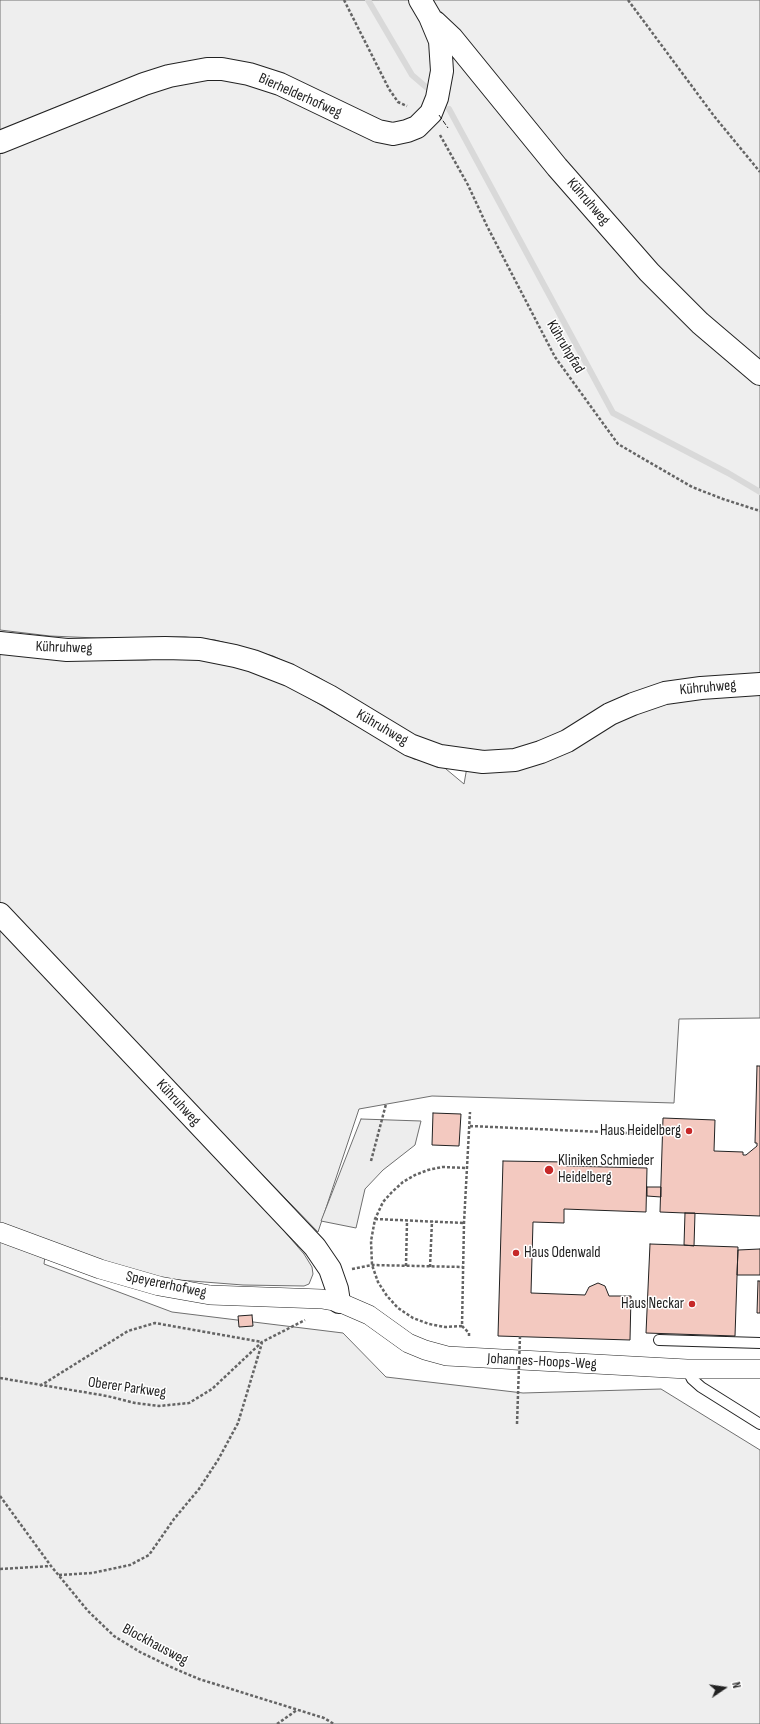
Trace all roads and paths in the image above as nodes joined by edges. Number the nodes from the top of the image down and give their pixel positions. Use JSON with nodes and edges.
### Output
{"nodes":[{"id":1,"x":344,"y":0,"type":"edge"},
{"id":2,"x":628,"y":0,"type":"edge"},
{"id":3,"x":425,"y":9,"type":"edge"},
{"id":4,"x":429,"y":116,"type":"junction"},
{"id":5,"x":0,"y":142,"type":"edge"},
{"id":6,"x":760,"y":172,"type":"edge"},
{"id":7,"x":760,"y":374,"type":"edge"},
{"id":8,"x":760,"y":511,"type":"edge"},
{"id":9,"x":0,"y":643,"type":"edge"},
{"id":10,"x":760,"y":684,"type":"edge"},
{"id":11,"x":0,"y":914,"type":"edge"},
{"id":12,"x":386,"y":1104,"type":"dead end"},
{"id":13,"x":470,"y":1112,"type":"dead end"},
{"id":14,"x":470,"y":1126,"type":"junction"},
{"id":15,"x":648,"y":1134,"type":"dead end"},
{"id":16,"x":371,"y":1161,"type":"dead end"},
{"id":17,"x":467,"y":1168,"type":"junction"},
{"id":18,"x":375,"y":1219,"type":"junction"},
{"id":19,"x":407,"y":1221,"type":"junction"},
{"id":20,"x":432,"y":1222,"type":"junction"},
{"id":21,"x":464,"y":1223,"type":"junction"},
{"id":22,"x":0,"y":1232,"type":"edge"},
{"id":23,"x":372,"y":1265,"type":"junction"},
{"id":24,"x":406,"y":1266,"type":"junction"},
{"id":25,"x":430,"y":1267,"type":"junction"},
{"id":26,"x":463,"y":1267,"type":"junction"},
{"id":27,"x":333,"y":1276,"type":"junction"},
{"id":28,"x":339,"y":1302,"type":"junction"},
{"id":29,"x":308,"y":1319,"type":"dead end"},
{"id":30,"x":462,"y":1326,"type":"junction"},
{"id":31,"x":469,"y":1334,"type":"dead end"},
{"id":32,"x":520,"y":1336,"type":"dead end"},
{"id":33,"x":659,"y":1340,"type":"dead end"},
{"id":34,"x":262,"y":1342,"type":"junction"},
{"id":35,"x":760,"y":1343,"type":"edge"},
{"id":36,"x":687,"y":1369,"type":"junction"},
{"id":37,"x":760,"y":1369,"type":"edge"},
{"id":38,"x":0,"y":1378,"type":"edge"},
{"id":39,"x":40,"y":1386,"type":"junction"},
{"id":40,"x":517,"y":1424,"type":"dead end"},
{"id":41,"x":760,"y":1424,"type":"edge"},
{"id":42,"x":0,"y":1496,"type":"edge"},
{"id":43,"x":52,"y":1566,"type":"junction"},
{"id":44,"x":0,"y":1569,"type":"edge"},
{"id":45,"x":58,"y":1575,"type":"junction"},
{"id":46,"x":297,"y":1710,"type":"junction"},
{"id":47,"x":277,"y":1724,"type":"edge"},
{"id":48,"x":334,"y":1724,"type":"edge"}],
"edges":[{"from":1,"to":4,"type":"path"},
{"from":2,"to":6,"type":"path"},
{"from":3,"to":4,"type":"street","name":"Bierhelderhofweg"},
{"from":3,"to":7,"type":"street","name":"Kühruhweg"},
{"from":4,"to":5,"type":"street","name":"Bierhelderhofweg"},
{"from":4,"to":8,"type":"path","name":"Kühruhpfad"},
{"from":9,"to":10,"type":"street","name":"Kühruhweg"},
{"from":11,"to":27,"type":"street","name":"Kühruhweg"},
{"from":12,"to":16,"type":"path"},
{"from":13,"to":14,"type":"path"},
{"from":14,"to":15,"type":"path"},
{"from":14,"to":17,"type":"path"},
{"from":17,"to":18,"type":"path"},
{"from":17,"to":21,"type":"path"},
{"from":18,"to":19,"type":"path"},
{"from":18,"to":23,"type":"path"},
{"from":19,"to":20,"type":"path"},
{"from":19,"to":24,"type":"path"},
{"from":20,"to":21,"type":"path"},
{"from":20,"to":25,"type":"path"},
{"from":21,"to":26,"type":"path"},
{"from":22,"to":28,"type":"street","name":"Speyererhofweg"},
{"from":23,"to":24,"type":"path"},
{"from":23,"to":27,"type":"path"},
{"from":23,"to":30,"type":"path"},
{"from":24,"to":25,"type":"path"},
{"from":25,"to":26,"type":"path"},
{"from":26,"to":30,"type":"path"},
{"from":27,"to":28,"type":"street","name":"Kühruhweg"},
{"from":28,"to":36,"type":"street","name":"Johannes-Hoops-Weg"},
{"from":29,"to":34,"type":"path","name":"Oberer Parkweg"},
{"from":30,"to":31,"type":"path"},
{"from":32,"to":40,"type":"path","bridge":true},
{"from":33,"to":35,"type":"lane"},
{"from":34,"to":39,"type":"path"},
{"from":34,"to":39,"type":"path","name":"Oberer Parkweg"},
{"from":34,"to":45,"type":"path"},
{"from":36,"to":37,"type":"street","name":"Johannes-Hoops-Weg"},
{"from":36,"to":41,"type":"lane"},
{"from":38,"to":39,"type":"path","name":"Oberer Parkweg"},
{"from":42,"to":43,"type":"path","name":"Blockhausweg"},
{"from":43,"to":44,"type":"path"},
{"from":43,"to":45,"type":"path","name":"Blockhausweg"},
{"from":45,"to":46,"type":"path","name":"Blockhausweg"},
{"from":46,"to":47,"type":"path"},
{"from":46,"to":48,"type":"path","name":"Blockhausweg"}]}
